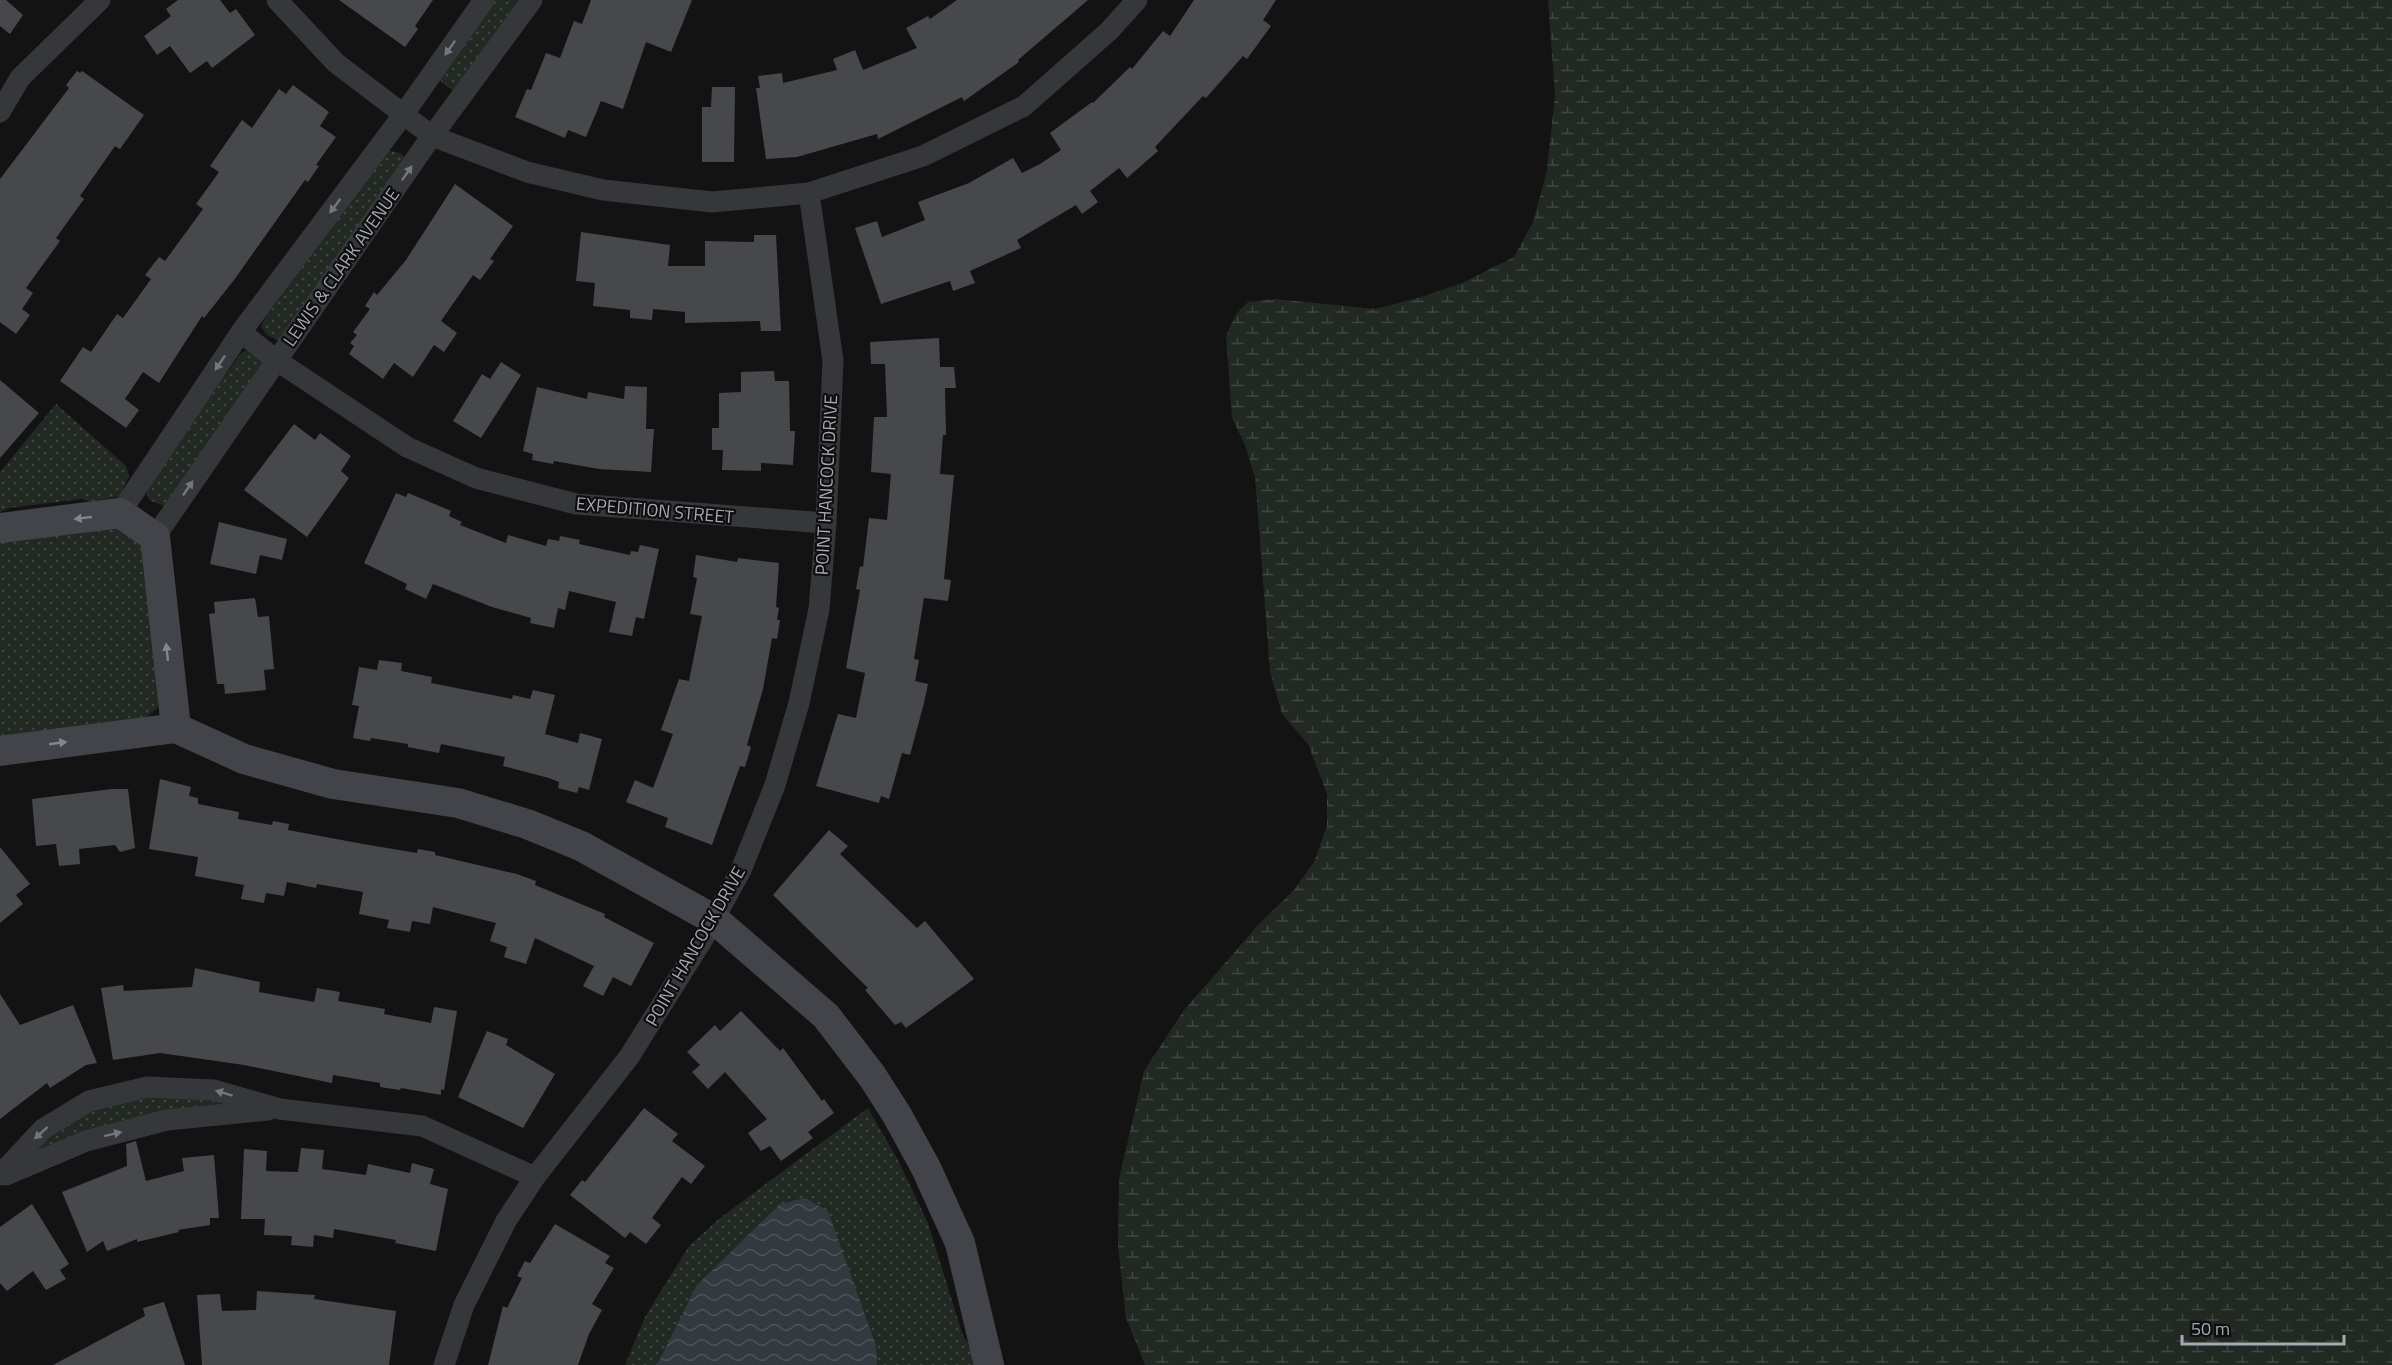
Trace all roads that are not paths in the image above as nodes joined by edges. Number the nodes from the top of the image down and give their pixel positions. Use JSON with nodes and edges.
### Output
{"nodes":[{"id":1,"x":100,"y":0,"type":"edge"},
{"id":2,"x":277,"y":0,"type":"edge"},
{"id":3,"x":484,"y":0,"type":"edge"},
{"id":4,"x":532,"y":0,"type":"edge"},
{"id":5,"x":1137,"y":0,"type":"edge"},
{"id":6,"x":0,"y":112,"type":"edge"},
{"id":7,"x":403,"y":114,"type":"junction"},
{"id":8,"x":432,"y":136,"type":"junction"},
{"id":9,"x":809,"y":193,"type":"junction"},
{"id":10,"x":241,"y":332,"type":"junction"},
{"id":11,"x":276,"y":360,"type":"junction"},
{"id":12,"x":120,"y":513,"type":"junction"},
{"id":13,"x":826,"y":523,"type":"junction"},
{"id":14,"x":0,"y":528,"type":"edge"},
{"id":15,"x":155,"y":537,"type":"junction"},
{"id":16,"x":176,"y":728,"type":"junction"},
{"id":17,"x":0,"y":751,"type":"edge"},
{"id":18,"x":715,"y":920,"type":"junction"},
{"id":19,"x":280,"y":1109,"type":"junction"},
{"id":20,"x":0,"y":1176,"type":"edge"},
{"id":21,"x":535,"y":1177,"type":"junction"},
{"id":22,"x":444,"y":1365,"type":"edge"},
{"id":23,"x":989,"y":1365,"type":"edge"}],
"edges":[{"from":1,"to":6,"type":"street"},
{"from":2,"to":7,"type":"street"},
{"from":3,"to":7,"type":"street","one_way":true},
{"from":4,"to":8,"type":"street","name":"LEWIS & CLARK AVENUE"},
{"from":5,"to":9,"type":"street"},
{"from":7,"to":8,"type":"street"},
{"from":7,"to":10,"type":"street","one_way":true},
{"from":8,"to":9,"type":"street"},
{"from":11,"to":8,"type":"street","name":"LEWIS & CLARK AVENUE","one_way":true},
{"from":9,"to":13,"type":"street","name":"POINT HANCOCK DRIVE"},
{"from":10,"to":11,"type":"street","name":"EXPEDITION STREET"},
{"from":10,"to":12,"type":"street","one_way":true},
{"from":11,"to":13,"type":"street","name":"EXPEDITION STREET"},
{"from":15,"to":11,"type":"street","name":"LEWIS & CLARK AVENUE","one_way":true},
{"from":12,"to":14,"type":"street","one_way":true},
{"from":12,"to":15,"type":"street"},
{"from":13,"to":18,"type":"street","name":"POINT HANCOCK DRIVE"},
{"from":16,"to":15,"type":"street","one_way":true},
{"from":17,"to":16,"type":"street","one_way":true},
{"from":16,"to":18,"type":"street"},
{"from":18,"to":21,"type":"street","name":"POINT HANCOCK DRIVE"},
{"from":18,"to":23,"type":"street"},
{"from":20,"to":19,"type":"street","one_way":true},
{"from":19,"to":20,"type":"street","one_way":true},
{"from":19,"to":21,"type":"street"},
{"from":21,"to":22,"type":"street","name":"POINT HANCOCK DRIVE"}]}
